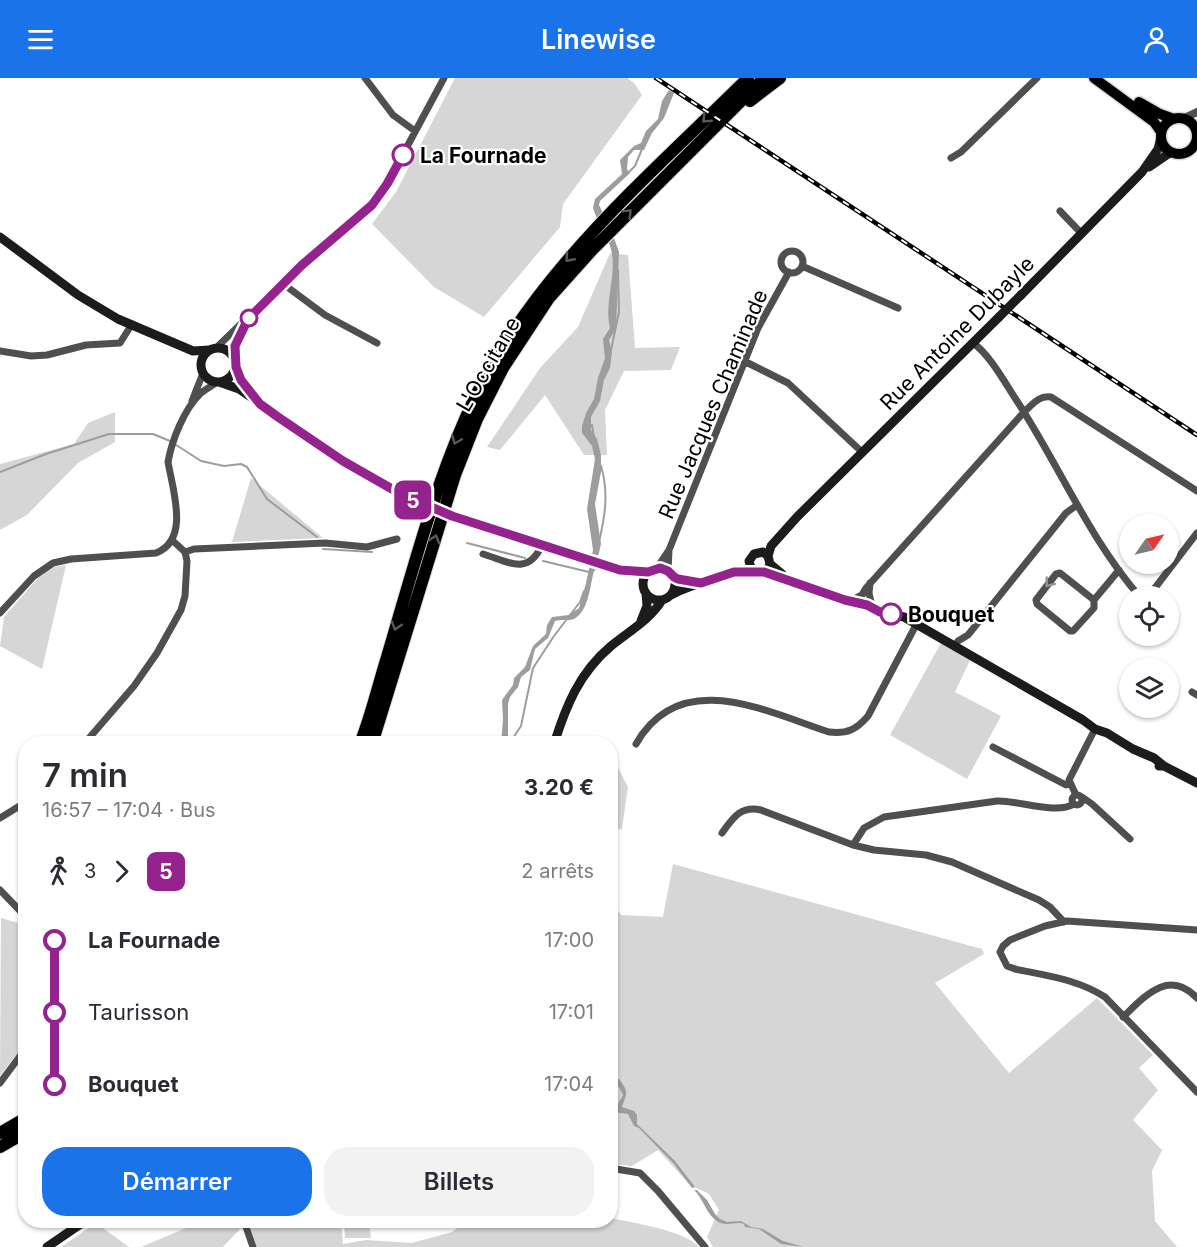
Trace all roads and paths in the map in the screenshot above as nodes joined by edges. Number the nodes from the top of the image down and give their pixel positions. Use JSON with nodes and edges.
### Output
{"nodes":[{"id":1,"x":365,"y":78,"type":"edge"},
{"id":2,"x":444,"y":78,"type":"edge"},
{"id":3,"x":748,"y":78,"type":"edge"},
{"id":4,"x":764,"y":78,"type":"edge"},
{"id":5,"x":780,"y":78,"type":"edge"},
{"id":6,"x":1037,"y":78,"type":"edge"},
{"id":7,"x":1094,"y":78,"type":"edge"},
{"id":8,"x":1105,"y":78,"type":"edge"},
{"id":9,"x":1197,"y":112,"type":"edge"},
{"id":10,"x":1178,"y":119,"type":"junction"},
{"id":11,"x":415,"y":131,"type":"junction"},
{"id":12,"x":1161,"y":134,"type":"junction"},
{"id":13,"x":1197,"y":134,"type":"edge"},
{"id":14,"x":707,"y":135,"type":"junction"},
{"id":15,"x":1171,"y":152,"type":"junction"},
{"id":16,"x":1191,"y":153,"type":"edge"},
{"id":17,"x":951,"y":158,"type":"dead end"},
{"id":18,"x":1142,"y":172,"type":"junction"},
{"id":19,"x":1060,"y":212,"type":"dead end"},
{"id":20,"x":1082,"y":234,"type":"junction"},
{"id":21,"x":3,"y":240,"type":"edge"},
{"id":22,"x":802,"y":266,"type":"junction"},
{"id":23,"x":789,"y":272,"type":"junction"},
{"id":24,"x":282,"y":283,"type":"junction"},
{"id":25,"x":898,"y":308,"type":"dead end"},
{"id":26,"x":248,"y":319,"type":"junction"},
{"id":27,"x":132,"y":324,"type":"junction"},
{"id":28,"x":173,"y":342,"type":"junction"},
{"id":29,"x":377,"y":342,"type":"dead end"},
{"id":30,"x":973,"y":343,"type":"junction"},
{"id":31,"x":213,"y":349,"type":"junction"},
{"id":32,"x":0,"y":351,"type":"edge"},
{"id":33,"x":234,"y":357,"type":"junction"},
{"id":34,"x":746,"y":362,"type":"junction"},
{"id":35,"x":236,"y":367,"type":"junction"},
{"id":36,"x":202,"y":370,"type":"junction"},
{"id":37,"x":218,"y":382,"type":"junction"},
{"id":38,"x":260,"y":404,"type":"junction"},
{"id":39,"x":191,"y":407,"type":"junction"},
{"id":40,"x":1024,"y":412,"type":"junction"},
{"id":41,"x":862,"y":452,"type":"junction"},
{"id":42,"x":1197,"y":491,"type":"edge"},
{"id":43,"x":1077,"y":505,"type":"junction"},
{"id":44,"x":797,"y":518,"type":"junction"},
{"id":45,"x":1197,"y":533,"type":"edge"},
{"id":46,"x":397,"y":539,"type":"dead end"},
{"id":47,"x":173,"y":541,"type":"junction"},
{"id":48,"x":542,"y":545,"type":"junction"},
{"id":49,"x":669,"y":550,"type":"junction"},
{"id":50,"x":184,"y":552,"type":"junction"},
{"id":51,"x":483,"y":554,"type":"dead end"},
{"id":52,"x":753,"y":555,"type":"junction"},
{"id":53,"x":764,"y":566,"type":"junction"},
{"id":54,"x":620,"y":570,"type":"junction"},
{"id":55,"x":737,"y":570,"type":"junction"},
{"id":56,"x":1119,"y":570,"type":"joint"},
{"id":57,"x":650,"y":571,"type":"junction"},
{"id":58,"x":671,"y":574,"type":"junction"},
{"id":59,"x":1122,"y":574,"type":"edge"},
{"id":60,"x":701,"y":583,"type":"junction"},
{"id":61,"x":870,"y":583,"type":"junction"},
{"id":62,"x":1131,"y":586,"type":"edge"},
{"id":63,"x":1156,"y":586,"type":"edge"},
{"id":64,"x":644,"y":591,"type":"junction"},
{"id":65,"x":831,"y":592,"type":"junction"},
{"id":66,"x":666,"y":598,"type":"junction"},
{"id":67,"x":856,"y":598,"type":"junction"},
{"id":68,"x":1094,"y":600,"type":"junction"},
{"id":69,"x":871,"y":602,"type":"junction"},
{"id":70,"x":883,"y":611,"type":"junction"},
{"id":71,"x":0,"y":613,"type":"edge"},
{"id":72,"x":640,"y":623,"type":"junction"},
{"id":73,"x":919,"y":626,"type":"junction"},
{"id":74,"x":968,"y":635,"type":"junction"},
{"id":75,"x":956,"y":644,"type":"junction"},
{"id":76,"x":966,"y":649,"type":"junction"},
{"id":77,"x":1094,"y":731,"type":"junction"},
{"id":78,"x":91,"y":736,"type":"edge"},
{"id":79,"x":362,"y":736,"type":"edge"},
{"id":80,"x":374,"y":736,"type":"edge"},
{"id":81,"x":557,"y":736,"type":"edge"},
{"id":82,"x":636,"y":744,"type":"dead end"},
{"id":83,"x":993,"y":747,"type":"dead end"},
{"id":84,"x":1070,"y":775,"type":"junction"},
{"id":85,"x":1056,"y":778,"type":"junction"},
{"id":86,"x":1197,"y":783,"type":"edge"},
{"id":87,"x":1069,"y":784,"type":"junction"},
{"id":88,"x":1079,"y":796,"type":"junction"},
{"id":89,"x":1075,"y":804,"type":"junction"},
{"id":90,"x":18,"y":807,"type":"edge"},
{"id":91,"x":1095,"y":808,"type":"junction"},
{"id":92,"x":0,"y":818,"type":"edge"},
{"id":93,"x":722,"y":833,"type":"dead end"},
{"id":94,"x":1130,"y":839,"type":"dead end"},
{"id":95,"x":853,"y":845,"type":"junction"},
{"id":96,"x":0,"y":890,"type":"edge"},
{"id":97,"x":1047,"y":905,"type":"junction"},
{"id":98,"x":18,"y":909,"type":"edge"},
{"id":99,"x":1064,"y":922,"type":"junction"},
{"id":100,"x":1052,"y":924,"type":"junction"},
{"id":101,"x":1197,"y":930,"type":"edge"},
{"id":102,"x":1197,"y":998,"type":"edge"},
{"id":103,"x":1124,"y":1017,"type":"junction"},
{"id":104,"x":18,"y":1059,"type":"edge"},
{"id":105,"x":0,"y":1083,"type":"edge"},
{"id":106,"x":1197,"y":1092,"type":"edge"},
{"id":107,"x":18,"y":1123,"type":"edge"},
{"id":108,"x":0,"y":1133,"type":"edge"},
{"id":109,"x":18,"y":1137,"type":"edge"},
{"id":110,"x":0,"y":1147,"type":"edge"},
{"id":111,"x":618,"y":1169,"type":"edge"},
{"id":112,"x":75,"y":1228,"type":"edge"},
{"id":113,"x":246,"y":1228,"type":"edge"},
{"id":114,"x":47,"y":1247,"type":"edge"},
{"id":115,"x":253,"y":1247,"type":"edge"},
{"id":116,"x":705,"y":1247,"type":"edge"}],
"edges":[{"from":1,"to":11,"type":"street"},
{"from":2,"to":11,"type":"street"},
{"from":3,"to":79,"type":"highway","name":"L'Occitane","one_way":true},
{"from":4,"to":14,"type":"highway","name":"L'Occitane"},
{"from":5,"to":14,"type":"highway"},
{"from":6,"to":17,"type":"street"},
{"from":7,"to":12,"type":"main road"},
{"from":8,"to":10,"type":"main road"},
{"from":9,"to":10,"type":"street"},
{"from":10,"to":12,"type":"main road"},
{"from":10,"to":13,"type":"main road"},
{"from":11,"to":24,"type":"street"},
{"from":12,"to":15,"type":"main road"},
{"from":12,"to":18,"type":"main road","name":"Rue Antoine Dubayle"},
{"from":13,"to":16,"type":"main road"},
{"from":80,"to":14,"type":"highway","name":"L'Occitane","one_way":true},
{"from":15,"to":16,"type":"main road"},
{"from":15,"to":18,"type":"main road","name":"Rue Antoine Dubayle"},
{"from":18,"to":20,"type":"main road","name":"Rue Antoine Dubayle"},
{"from":19,"to":20,"type":"street"},
{"from":20,"to":30,"type":"main road","name":"Rue Antoine Dubayle","bridge":true},
{"from":21,"to":27,"type":"main road"},
{"from":22,"to":23,"type":"street"},
{"from":22,"to":23,"type":"street"},
{"from":22,"to":25,"type":"street"},
{"from":23,"to":34,"type":"street","name":"Rue Jacques Chaminade"},
{"from":24,"to":26,"type":"street"},
{"from":24,"to":29,"type":"street"},
{"from":26,"to":31,"type":"street"},
{"from":26,"to":33,"type":"street"},
{"from":27,"to":28,"type":"main road"},
{"from":27,"to":32,"type":"street"},
{"from":28,"to":31,"type":"main road"},
{"from":28,"to":36,"type":"main road"},
{"from":30,"to":40,"type":"street"},
{"from":30,"to":41,"type":"main road","name":"Rue Antoine Dubayle"},
{"from":31,"to":33,"type":"main road"},
{"from":31,"to":36,"type":"main road"},
{"from":33,"to":35,"type":"main road"},
{"from":34,"to":41,"type":"street"},
{"from":34,"to":49,"type":"street","name":"Rue Jacques Chaminade"},
{"from":35,"to":37,"type":"main road"},
{"from":35,"to":38,"type":"main road"},
{"from":36,"to":37,"type":"main road"},
{"from":36,"to":39,"type":"street"},
{"from":37,"to":38,"type":"main road"},
{"from":37,"to":39,"type":"street"},
{"from":38,"to":48,"type":"main road","bridge":true},
{"from":39,"to":47,"type":"street"},
{"from":40,"to":42,"type":"street"},
{"from":40,"to":43,"type":"street"},
{"from":40,"to":61,"type":"street"},
{"from":41,"to":44,"type":"main road","name":"Rue Antoine Dubayle"},
{"from":43,"to":56,"type":"street"},
{"from":43,"to":74,"type":"street"},
{"from":44,"to":52,"type":"main road","name":"Rue Antoine Dubayle"},
{"from":44,"to":53,"type":"main road","name":"Rue Antoine Dubayle"},
{"from":45,"to":63,"type":"street"},
{"from":46,"to":50,"type":"street"},
{"from":47,"to":50,"type":"street"},
{"from":47,"to":71,"type":"street"},
{"from":48,"to":51,"type":"street"},
{"from":48,"to":54,"type":"main road"},
{"from":49,"to":57,"type":"street","name":"Rue Jacques Chaminade"},
{"from":49,"to":58,"type":"street","name":"Rue Jacques Chaminade"},
{"from":50,"to":78,"type":"street"},
{"from":52,"to":53,"type":"main road"},
{"from":52,"to":53,"type":"main road"},
{"from":52,"to":55,"type":"main road","name":"Rue Antoine Dubayle"},
{"from":53,"to":55,"type":"main road","name":"Rue Antoine Dubayle"},
{"from":53,"to":65,"type":"main road"},
{"from":54,"to":57,"type":"main road"},
{"from":54,"to":64,"type":"main road"},
{"from":55,"to":60,"type":"main road","name":"Rue Antoine Dubayle"},
{"from":56,"to":68,"type":"street"},
{"from":57,"to":58,"type":"main road"},
{"from":57,"to":64,"type":"main road"},
{"from":58,"to":60,"type":"main road"},
{"from":58,"to":66,"type":"main road"},
{"from":59,"to":62,"type":"street"},
{"from":60,"to":66,"type":"main road","name":"Rue Antoine Dubayle"},
{"from":61,"to":67,"type":"street"},
{"from":61,"to":69,"type":"street"},
{"from":64,"to":66,"type":"main road"},
{"from":64,"to":72,"type":"main road"},
{"from":65,"to":67,"type":"main road"},
{"from":65,"to":70,"type":"main road"},
{"from":66,"to":72,"type":"main road"},
{"from":67,"to":69,"type":"main road"},
{"from":68,"to":68,"type":"street","one_way":true},
{"from":69,"to":70,"type":"main road"},
{"from":70,"to":73,"type":"main road"},
{"from":72,"to":81,"type":"main road"},
{"from":73,"to":75,"type":"main road"},
{"from":73,"to":82,"type":"street"},
{"from":74,"to":75,"type":"street"},
{"from":74,"to":76,"type":"street"},
{"from":75,"to":76,"type":"main road"},
{"from":76,"to":77,"type":"main road"},
{"from":77,"to":84,"type":"street"},
{"from":77,"to":86,"type":"main road"},
{"from":83,"to":85,"type":"street"},
{"from":84,"to":85,"type":"street"},
{"from":84,"to":87,"type":"street"},
{"from":85,"to":87,"type":"street"},
{"from":87,"to":88,"type":"street"},
{"from":88,"to":89,"type":"street"},
{"from":88,"to":91,"type":"street"},
{"from":89,"to":91,"type":"street"},
{"from":89,"to":95,"type":"street"},
{"from":90,"to":92,"type":"street"},
{"from":91,"to":94,"type":"street"},
{"from":93,"to":95,"type":"street"},
{"from":95,"to":97,"type":"street"},
{"from":96,"to":98,"type":"street"},
{"from":97,"to":99,"type":"street"},
{"from":97,"to":100,"type":"street"},
{"from":99,"to":100,"type":"street"},
{"from":99,"to":101,"type":"street"},
{"from":100,"to":103,"type":"street"},
{"from":102,"to":103,"type":"street"},
{"from":103,"to":106,"type":"street"},
{"from":104,"to":105,"type":"street"},
{"from":107,"to":108,"type":"highway"},
{"from":109,"to":110,"type":"highway"},
{"from":111,"to":116,"type":"street"},
{"from":112,"to":114,"type":"main road"},
{"from":113,"to":115,"type":"street"}]}
